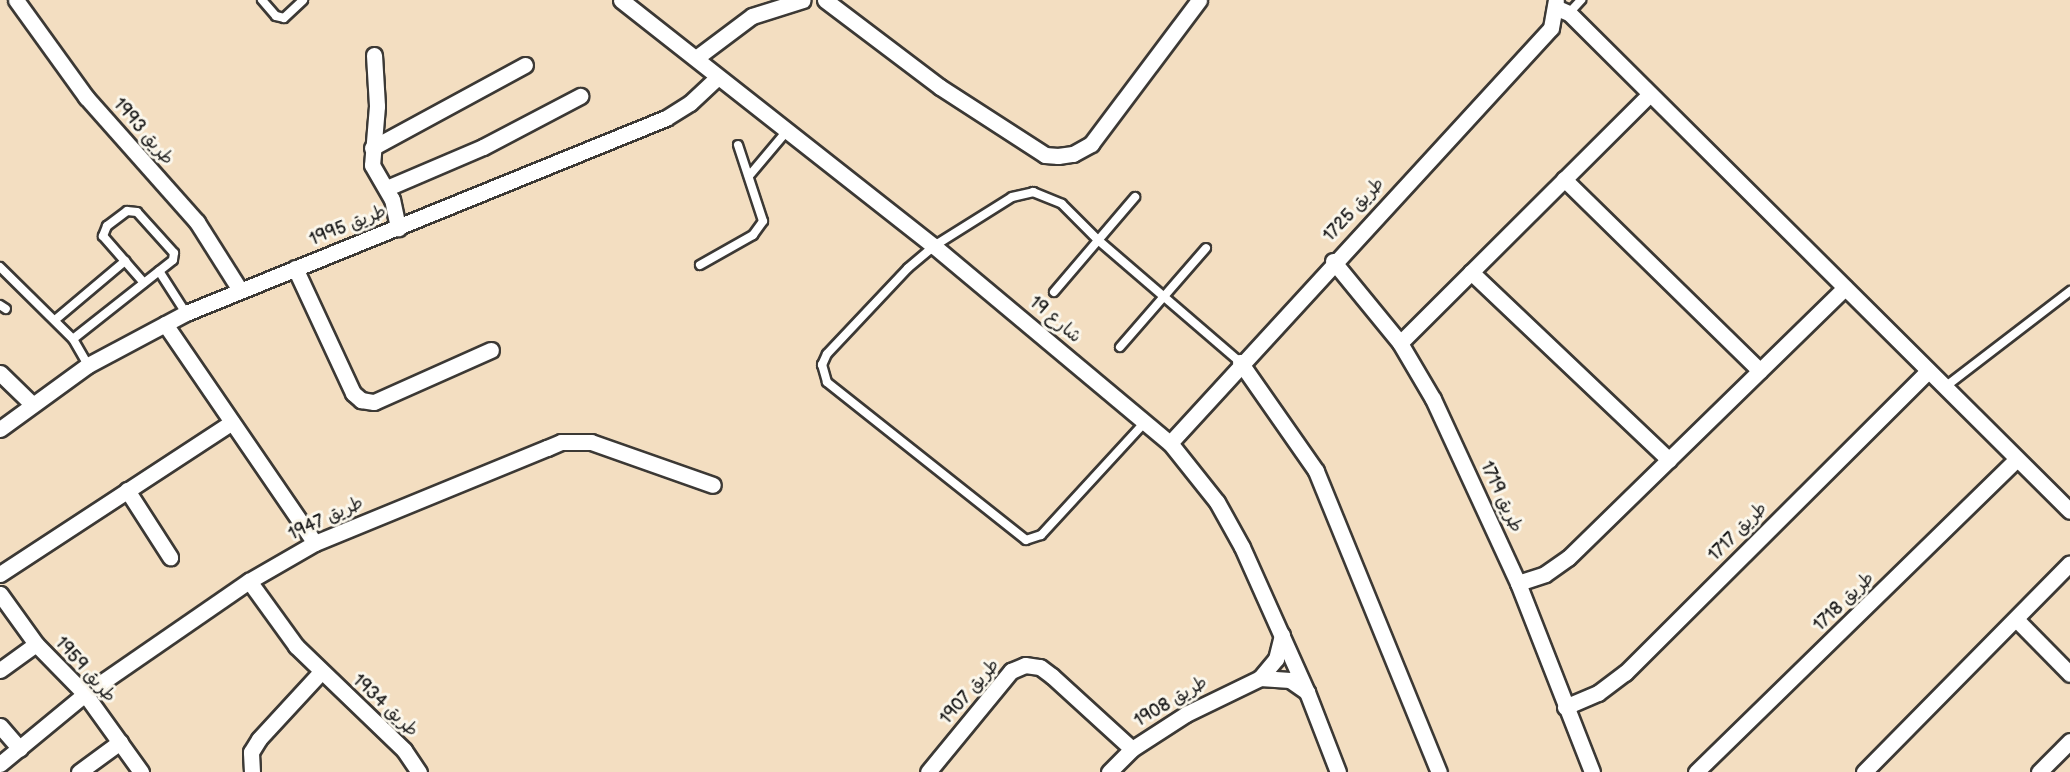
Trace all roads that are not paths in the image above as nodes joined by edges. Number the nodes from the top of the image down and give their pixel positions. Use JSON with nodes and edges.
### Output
{"nodes":[{"id":1,"x":16,"y":0,"type":"edge"},
{"id":2,"x":262,"y":0,"type":"edge"},
{"id":3,"x":303,"y":0,"type":"edge"},
{"id":4,"x":621,"y":0,"type":"edge"},
{"id":5,"x":803,"y":0,"type":"edge"},
{"id":6,"x":825,"y":0,"type":"edge"},
{"id":7,"x":1199,"y":0,"type":"edge"},
{"id":8,"x":1581,"y":0,"type":"edge"},
{"id":9,"x":1560,"y":7,"type":"edge"},
{"id":10,"x":374,"y":55,"type":"dead end"},
{"id":11,"x":696,"y":58,"type":"junction"},
{"id":12,"x":525,"y":65,"type":"dead end"},
{"id":13,"x":718,"y":77,"type":"junction"},
{"id":14,"x":1649,"y":95,"type":"junction"},
{"id":15,"x":580,"y":96,"type":"dead end"},
{"id":16,"x":786,"y":132,"type":"junction"},
{"id":17,"x":738,"y":145,"type":"dead end"},
{"id":18,"x":372,"y":148,"type":"junction"},
{"id":19,"x":749,"y":176,"type":"junction"},
{"id":20,"x":1564,"y":179,"type":"junction"},
{"id":21,"x":387,"y":188,"type":"junction"},
{"id":22,"x":1135,"y":197,"type":"dead end"},
{"id":23,"x":398,"y":228,"type":"junction"},
{"id":24,"x":1098,"y":240,"type":"junction"},
{"id":25,"x":934,"y":246,"type":"junction"},
{"id":26,"x":1206,"y":248,"type":"dead end"},
{"id":27,"x":125,"y":261,"type":"junction"},
{"id":28,"x":1333,"y":261,"type":"junction"},
{"id":29,"x":700,"y":265,"type":"dead end"},
{"id":30,"x":0,"y":267,"type":"edge"},
{"id":31,"x":295,"y":268,"type":"junction"},
{"id":32,"x":159,"y":271,"type":"junction"},
{"id":33,"x":1471,"y":272,"type":"junction"},
{"id":34,"x":144,"y":283,"type":"junction"},
{"id":35,"x":1845,"y":288,"type":"junction"},
{"id":36,"x":240,"y":290,"type":"junction"},
{"id":37,"x":2070,"y":291,"type":"edge"},
{"id":38,"x":1054,"y":292,"type":"dead end"},
{"id":39,"x":1164,"y":296,"type":"junction"},
{"id":40,"x":186,"y":313,"type":"junction"},
{"id":41,"x":55,"y":320,"type":"junction"},
{"id":42,"x":165,"y":324,"type":"junction"},
{"id":43,"x":74,"y":339,"type":"junction"},
{"id":44,"x":1400,"y":343,"type":"junction"},
{"id":45,"x":1120,"y":346,"type":"dead end"},
{"id":46,"x":491,"y":350,"type":"dead end"},
{"id":47,"x":1240,"y":362,"type":"junction"},
{"id":48,"x":88,"y":365,"type":"junction"},
{"id":49,"x":1928,"y":370,"type":"junction"},
{"id":50,"x":1760,"y":371,"type":"junction"},
{"id":51,"x":0,"y":373,"type":"edge"},
{"id":52,"x":1945,"y":387,"type":"junction"},
{"id":53,"x":32,"y":404,"type":"junction"},
{"id":54,"x":1146,"y":421,"type":"junction"},
{"id":55,"x":232,"y":422,"type":"junction"},
{"id":56,"x":0,"y":429,"type":"edge"},
{"id":57,"x":1170,"y":443,"type":"junction"},
{"id":58,"x":2017,"y":459,"type":"junction"},
{"id":59,"x":1669,"y":460,"type":"junction"},
{"id":60,"x":713,"y":485,"type":"dead end"},
{"id":61,"x":127,"y":490,"type":"junction"},
{"id":62,"x":2070,"y":511,"type":"edge"},
{"id":63,"x":315,"y":543,"type":"junction"},
{"id":64,"x":170,"y":557,"type":"dead end"},
{"id":65,"x":2070,"y":563,"type":"edge"},
{"id":66,"x":0,"y":574,"type":"edge"},
{"id":67,"x":249,"y":581,"type":"junction"},
{"id":68,"x":1518,"y":583,"type":"junction"},
{"id":69,"x":0,"y":594,"type":"edge"},
{"id":70,"x":2016,"y":619,"type":"junction"},
{"id":71,"x":1282,"y":635,"type":"junction"},
{"id":72,"x":36,"y":644,"type":"junction"},
{"id":73,"x":0,"y":670,"type":"edge"},
{"id":74,"x":320,"y":673,"type":"junction"},
{"id":75,"x":2070,"y":674,"type":"edge"},
{"id":76,"x":1260,"y":678,"type":"junction"},
{"id":77,"x":1307,"y":692,"type":"junction"},
{"id":78,"x":85,"y":694,"type":"junction"},
{"id":79,"x":1565,"y":707,"type":"junction"},
{"id":80,"x":0,"y":726,"type":"edge"},
{"id":81,"x":2070,"y":741,"type":"edge"},
{"id":82,"x":120,"y":742,"type":"junction"},
{"id":83,"x":20,"y":748,"type":"junction"},
{"id":84,"x":1132,"y":748,"type":"junction"},
{"id":85,"x":0,"y":764,"type":"edge"},
{"id":86,"x":79,"y":772,"type":"edge"},
{"id":87,"x":141,"y":772,"type":"edge"},
{"id":88,"x":252,"y":772,"type":"edge"},
{"id":89,"x":419,"y":772,"type":"edge"},
{"id":90,"x":928,"y":772,"type":"edge"},
{"id":91,"x":1109,"y":772,"type":"edge"},
{"id":92,"x":1338,"y":772,"type":"edge"},
{"id":93,"x":1439,"y":772,"type":"edge"},
{"id":94,"x":1592,"y":772,"type":"edge"},
{"id":95,"x":1696,"y":772,"type":"edge"},
{"id":96,"x":1864,"y":772,"type":"edge"},
{"id":97,"x":2039,"y":772,"type":"edge"}],
"edges":[{"from":1,"to":36,"type":"street","name":"طريق 1993"},
{"from":2,"to":3,"type":"lane"},
{"from":4,"to":11,"type":"street","name":"شارع 19"},
{"from":5,"to":11,"type":"street"},
{"from":6,"to":7,"type":"street"},
{"from":8,"to":9,"type":"lane"},
{"from":9,"to":14,"type":"street"},
{"from":9,"to":28,"type":"street","name":"طريق 1725"},
{"from":10,"to":18,"type":"street"},
{"from":11,"to":13,"type":"street","name":"شارع 19"},
{"from":12,"to":18,"type":"street"},
{"from":13,"to":16,"type":"street","name":"شارع 19"},
{"from":13,"to":23,"type":"street","name":"طريق 1995"},
{"from":14,"to":20,"type":"street"},
{"from":14,"to":35,"type":"street"},
{"from":15,"to":21,"type":"street"},
{"from":16,"to":19,"type":"lane"},
{"from":16,"to":25,"type":"street","name":"شارع 19"},
{"from":17,"to":19,"type":"lane"},
{"from":18,"to":21,"type":"street"},
{"from":19,"to":29,"type":"lane"},
{"from":20,"to":33,"type":"street"},
{"from":20,"to":50,"type":"street"},
{"from":21,"to":23,"type":"street"},
{"from":22,"to":24,"type":"lane"},
{"from":23,"to":31,"type":"street","name":"طريق 1995"},
{"from":24,"to":25,"type":"lane"},
{"from":24,"to":38,"type":"lane"},
{"from":24,"to":39,"type":"lane"},
{"from":25,"to":54,"type":"street","name":"شارع 19"},
{"from":25,"to":54,"type":"lane"},
{"from":26,"to":39,"type":"lane"},
{"from":27,"to":32,"type":"lane"},
{"from":27,"to":34,"type":"lane"},
{"from":27,"to":41,"type":"lane"},
{"from":28,"to":44,"type":"street","name":"طريق 1719"},
{"from":28,"to":47,"type":"street","name":"طريق 1725"},
{"from":30,"to":41,"type":"lane"},
{"from":31,"to":36,"type":"street","name":"طريق 1995"},
{"from":31,"to":46,"type":"street"},
{"from":32,"to":34,"type":"lane"},
{"from":32,"to":40,"type":"lane"},
{"from":33,"to":44,"type":"street"},
{"from":33,"to":59,"type":"street"},
{"from":34,"to":43,"type":"lane"},
{"from":35,"to":49,"type":"street"},
{"from":35,"to":50,"type":"street"},
{"from":36,"to":40,"type":"street","name":"طريق 1995"},
{"from":37,"to":52,"type":"lane"},
{"from":39,"to":45,"type":"lane"},
{"from":39,"to":47,"type":"lane"},
{"from":40,"to":42,"type":"street","name":"طريق 1995"},
{"from":41,"to":43,"type":"lane"},
{"from":42,"to":48,"type":"street","name":"طريق 1995"},
{"from":42,"to":55,"type":"street"},
{"from":43,"to":48,"type":"lane"},
{"from":44,"to":68,"type":"street","name":"طريق 1719"},
{"from":47,"to":57,"type":"street","name":"طريق 1725"},
{"from":47,"to":93,"type":"street"},
{"from":48,"to":53,"type":"street","name":"طريق 1995"},
{"from":49,"to":52,"type":"street"},
{"from":49,"to":79,"type":"street","name":"طريق 1717"},
{"from":50,"to":59,"type":"street"},
{"from":51,"to":53,"type":"street"},
{"from":52,"to":58,"type":"street"},
{"from":53,"to":56,"type":"street","name":"طريق 1995"},
{"from":54,"to":57,"type":"street","name":"شارع 19"},
{"from":55,"to":61,"type":"street"},
{"from":55,"to":63,"type":"street"},
{"from":57,"to":71,"type":"street","name":"شارع 19"},
{"from":58,"to":62,"type":"street"},
{"from":58,"to":95,"type":"street","name":"طريق 1718"},
{"from":59,"to":68,"type":"street"},
{"from":60,"to":63,"type":"street","name":"طريق 1947"},
{"from":61,"to":64,"type":"street"},
{"from":61,"to":66,"type":"street"},
{"from":63,"to":67,"type":"street","name":"طريق 1947"},
{"from":65,"to":70,"type":"street"},
{"from":67,"to":74,"type":"street","name":"طريق 1934"},
{"from":67,"to":78,"type":"street","name":"طريق 1947"},
{"from":68,"to":79,"type":"street","name":"طريق 1719"},
{"from":69,"to":72,"type":"street","name":"طريق 1959"},
{"from":70,"to":75,"type":"street"},
{"from":70,"to":96,"type":"street"},
{"from":71,"to":76,"type":"street","name":"طريق 1908"},
{"from":71,"to":77,"type":"street","name":"شارع 19"},
{"from":72,"to":73,"type":"street"},
{"from":72,"to":78,"type":"street","name":"طريق 1959"},
{"from":74,"to":88,"type":"street"},
{"from":74,"to":89,"type":"street","name":"طريق 1934"},
{"from":76,"to":77,"type":"street","name":"طريق 1908"},
{"from":76,"to":84,"type":"street","name":"طريق 1908"},
{"from":77,"to":92,"type":"street","name":"شارع 19"},
{"from":78,"to":82,"type":"street","name":"طريق 1959"},
{"from":78,"to":83,"type":"street","name":"طريق 1947"},
{"from":79,"to":94,"type":"street","name":"طريق 1719"},
{"from":80,"to":83,"type":"street"},
{"from":81,"to":97,"type":"street"},
{"from":82,"to":86,"type":"street"},
{"from":82,"to":87,"type":"street","name":"طريق 1959"},
{"from":83,"to":85,"type":"street","name":"طريق 1947"},
{"from":84,"to":90,"type":"street","name":"طريق 1907"},
{"from":84,"to":91,"type":"street","name":"طريق 1908"}]}
